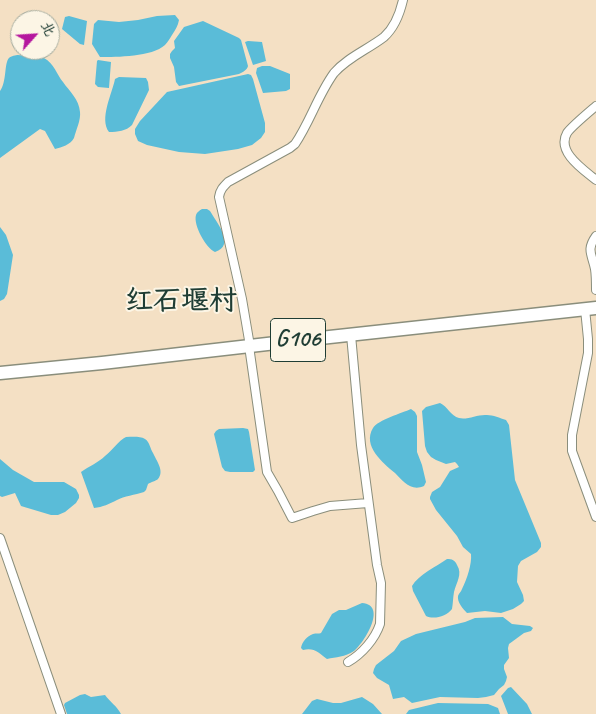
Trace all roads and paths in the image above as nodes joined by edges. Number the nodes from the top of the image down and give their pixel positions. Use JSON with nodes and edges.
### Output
{"nodes":[{"id":1,"x":404,"y":0,"type":"edge"},
{"id":2,"x":596,"y":106,"type":"edge"},
{"id":3,"x":596,"y":180,"type":"edge"},
{"id":4,"x":596,"y":236,"type":"edge"},
{"id":5,"x":596,"y":290,"type":"edge"},
{"id":6,"x":591,"y":309,"type":"edge"},
{"id":7,"x":351,"y":335,"type":"junction"},
{"id":8,"x":249,"y":346,"type":"junction"},
{"id":9,"x":0,"y":373,"type":"edge"},
{"id":10,"x":368,"y":503,"type":"junction"},
{"id":11,"x":596,"y":517,"type":"edge"},
{"id":12,"x":0,"y":538,"type":"edge"},
{"id":13,"x":348,"y":662,"type":"dead end"},
{"id":14,"x":61,"y":714,"type":"edge"}],
"edges":[{"from":1,"to":8,"type":"street"},
{"from":2,"to":3,"type":"street"},
{"from":4,"to":5,"type":"street"},
{"from":6,"to":7,"type":"highway","number":"G106"},
{"from":6,"to":11,"type":"street"},
{"from":7,"to":8,"type":"highway","number":"G106"},
{"from":7,"to":10,"type":"street"},
{"from":8,"to":9,"type":"highway","number":"G106"},
{"from":8,"to":10,"type":"street"},
{"from":10,"to":13,"type":"street"},
{"from":12,"to":14,"type":"street"}]}
